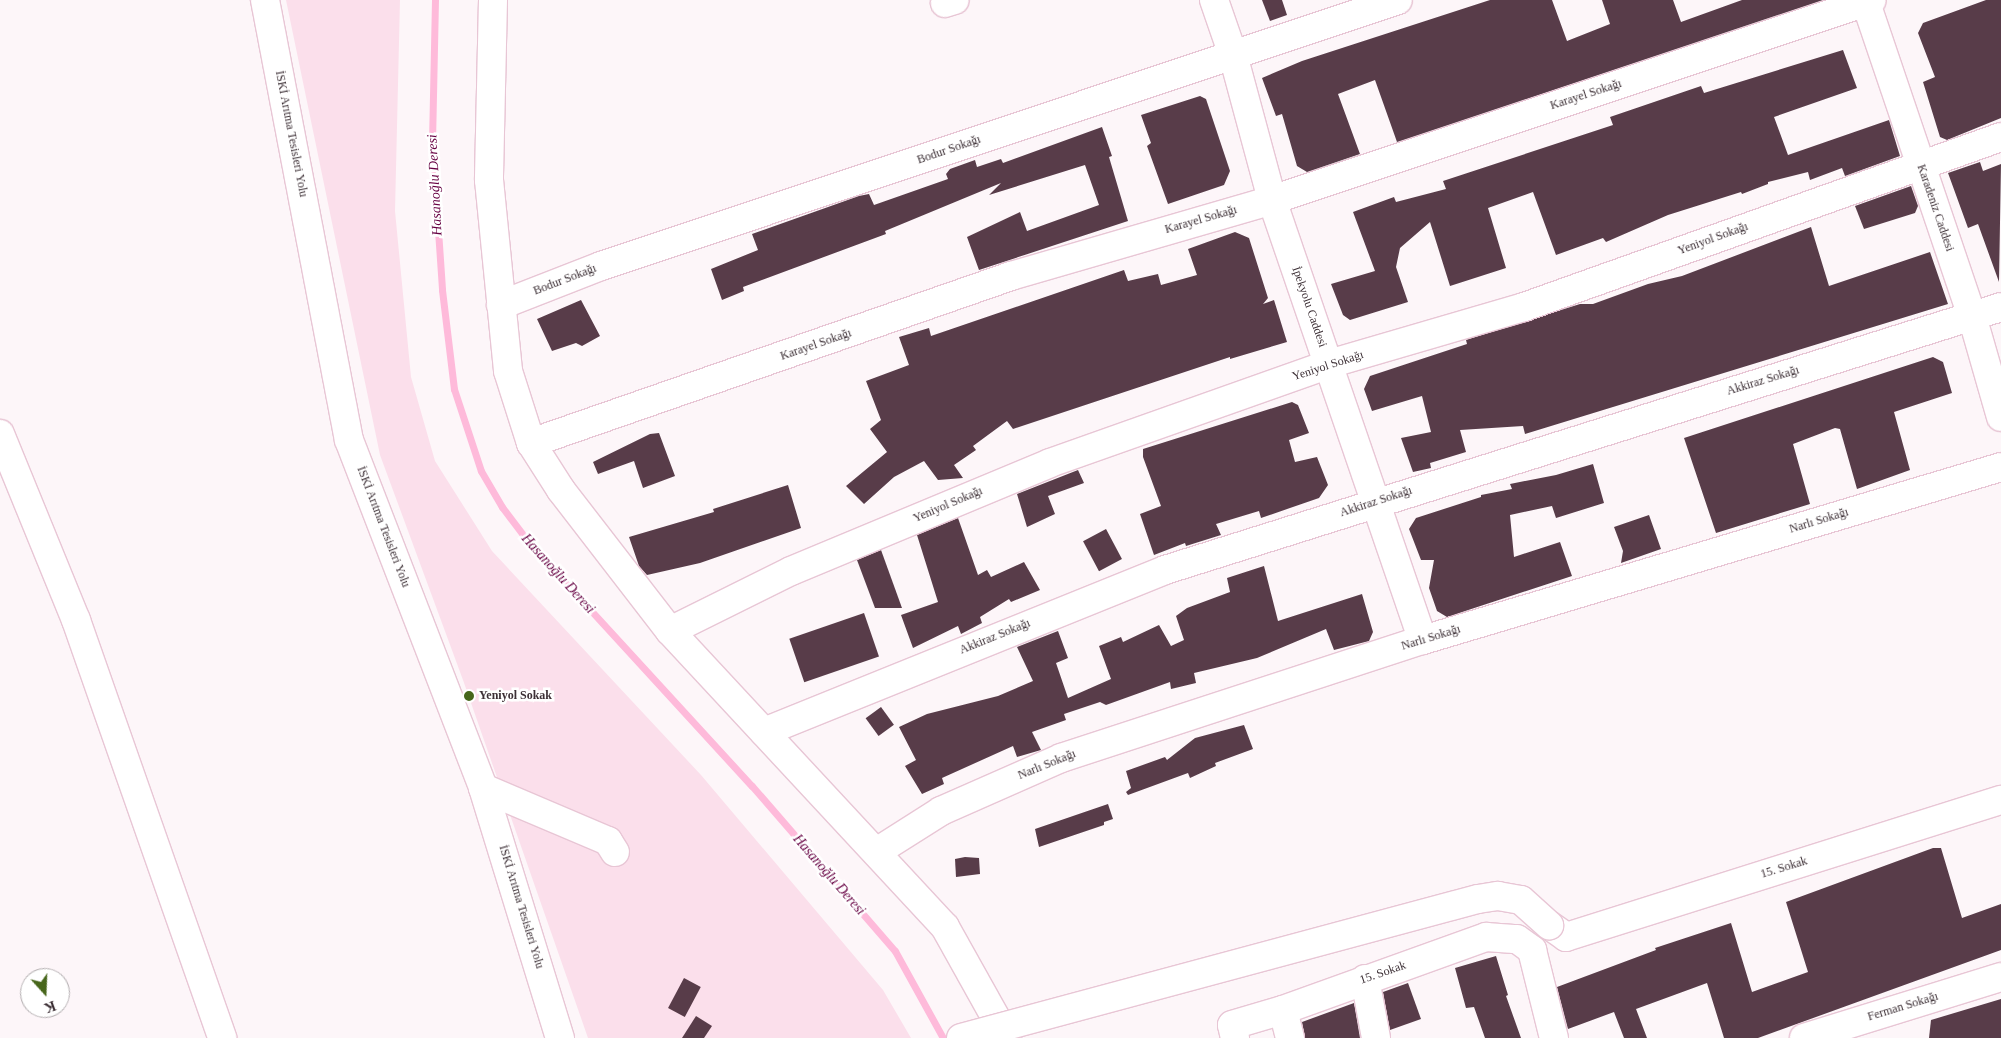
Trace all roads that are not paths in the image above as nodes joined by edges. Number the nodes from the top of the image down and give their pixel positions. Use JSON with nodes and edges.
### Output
{"nodes":[{"id":1,"x":265,"y":0,"type":"edge"},
{"id":2,"x":1214,"y":0,"type":"edge"},
{"id":3,"x":1398,"y":0,"type":"edge"},
{"id":4,"x":497,"y":1,"type":"edge"},
{"id":5,"x":1868,"y":1,"type":"edge"},
{"id":6,"x":1233,"y":55,"type":"junction"},
{"id":7,"x":2001,"y":136,"type":"edge"},
{"id":8,"x":1921,"y":165,"type":"junction"},
{"id":9,"x":1272,"y":200,"type":"junction"},
{"id":10,"x":501,"y":304,"type":"junction"},
{"id":11,"x":2001,"y":307,"type":"edge"},
{"id":12,"x":1972,"y":316,"type":"junction"},
{"id":13,"x":1329,"y":364,"type":"junction"},
{"id":14,"x":2001,"y":417,"type":"edge"},
{"id":15,"x":0,"y":434,"type":"edge"},
{"id":16,"x":531,"y":443,"type":"junction"},
{"id":17,"x":2001,"y":467,"type":"edge"},
{"id":18,"x":1374,"y":502,"type":"junction"},
{"id":19,"x":670,"y":630,"type":"junction"},
{"id":20,"x":1423,"y":640,"type":"junction"},
{"id":21,"x":764,"y":732,"type":"junction"},
{"id":22,"x":2001,"y":782,"type":"edge"},
{"id":23,"x":483,"y":788,"type":"junction"},
{"id":24,"x":1989,"y":804,"type":"edge"},
{"id":25,"x":878,"y":851,"type":"junction"},
{"id":26,"x":615,"y":852,"type":"dead end"},
{"id":27,"x":2001,"y":977,"type":"edge"},
{"id":28,"x":1365,"y":979,"type":"junction"},
{"id":29,"x":1283,"y":1010,"type":"junction"},
{"id":30,"x":1234,"y":1032,"type":"edge"},
{"id":31,"x":222,"y":1038,"type":"edge"},
{"id":32,"x":560,"y":1038,"type":"edge"},
{"id":33,"x":961,"y":1038,"type":"edge"},
{"id":34,"x":1006,"y":1038,"type":"edge"},
{"id":35,"x":1290,"y":1038,"type":"edge"},
{"id":36,"x":1376,"y":1038,"type":"edge"},
{"id":37,"x":1554,"y":1038,"type":"edge"},
{"id":38,"x":1804,"y":1038,"type":"edge"}],
"edges":[{"from":1,"to":23,"type":"street","name":"İSKİ Arıtma Tesisleri Yolu"},
{"from":2,"to":6,"type":"street","name":"İpekyolu Caddesi"},
{"from":3,"to":6,"type":"street","name":"Bodur Sokağı"},
{"from":4,"to":10,"type":"street"},
{"from":5,"to":8,"type":"street","name":"Karadeniz Caddesi"},
{"from":5,"to":9,"type":"street","name":"Karayel Sokağı"},
{"from":6,"to":9,"type":"street","name":"İpekyolu Caddesi"},
{"from":6,"to":10,"type":"street","name":"Bodur Sokağı"},
{"from":7,"to":8,"type":"street","name":"Yeniyol Sokağı"},
{"from":8,"to":12,"type":"street","name":"Karadeniz Caddesi"},
{"from":8,"to":13,"type":"street","name":"Yeniyol Sokağı"},
{"from":9,"to":13,"type":"street","name":"İpekyolu Caddesi"},
{"from":9,"to":16,"type":"street","name":"Karayel Sokağı"},
{"from":10,"to":16,"type":"street"},
{"from":11,"to":12,"type":"street","name":"Akkiraz Sokağı"},
{"from":12,"to":14,"type":"street","name":"Karadeniz Caddesi"},
{"from":12,"to":18,"type":"street","name":"Akkiraz Sokağı"},
{"from":13,"to":18,"type":"street","name":"İpekyolu Caddesi"},
{"from":13,"to":19,"type":"street","name":"Yeniyol Sokağı"},
{"from":15,"to":31,"type":"street"},
{"from":16,"to":19,"type":"street"},
{"from":17,"to":20,"type":"street","name":"Narlı Sokağı"},
{"from":18,"to":20,"type":"street","name":"İpekyolu Caddesi"},
{"from":18,"to":21,"type":"street","name":"Akkiraz Sokağı"},
{"from":19,"to":21,"type":"street"},
{"from":20,"to":25,"type":"street","name":"Narlı Sokağı"},
{"from":21,"to":25,"type":"street"},
{"from":22,"to":24,"type":"street"},
{"from":23,"to":26,"type":"street"},
{"from":23,"to":32,"type":"street","name":"İSKİ Arıtma Tesisleri Yolu"},
{"from":24,"to":33,"type":"street","name":"15. Sokak","bridge":true},
{"from":25,"to":34,"type":"street"},
{"from":27,"to":38,"type":"street","name":"Ferman Sokağı"},
{"from":28,"to":29,"type":"street","name":"15. Sokak"},
{"from":28,"to":36,"type":"street"},
{"from":28,"to":37,"type":"street","name":"15. Sokak"},
{"from":29,"to":30,"type":"street","name":"15. Sokak"},
{"from":29,"to":35,"type":"street"}]}
